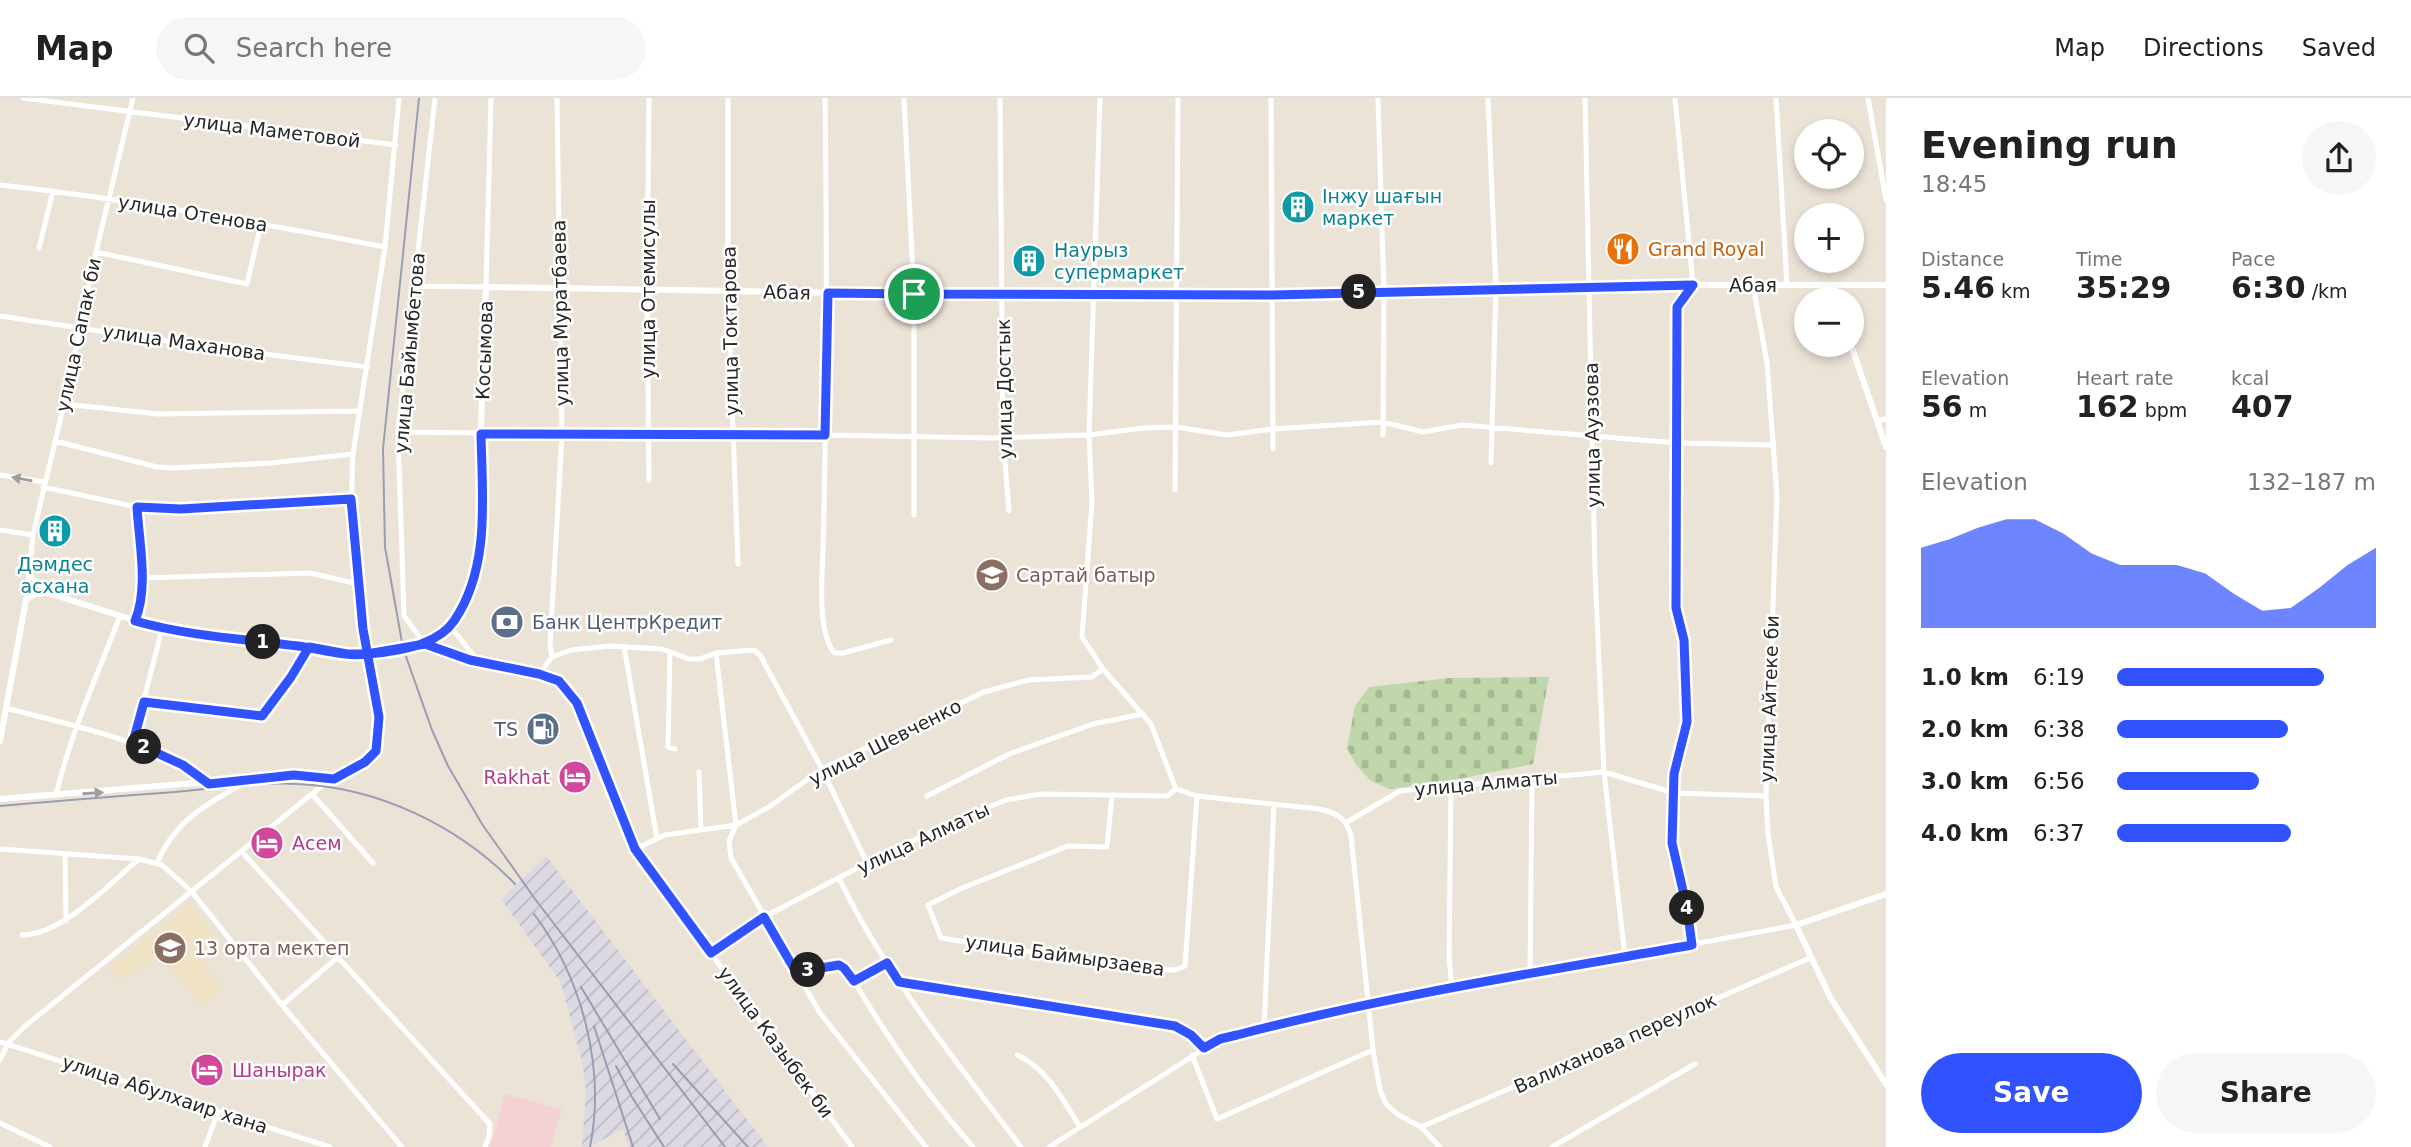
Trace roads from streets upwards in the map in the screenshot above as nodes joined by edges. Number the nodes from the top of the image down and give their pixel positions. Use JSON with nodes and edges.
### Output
{"nodes":[{"id":1,"x":23,"y":98,"type":"edge"},
{"id":2,"x":133,"y":98,"type":"edge"},
{"id":3,"x":399,"y":98,"type":"edge"},
{"id":4,"x":435,"y":98,"type":"edge"},
{"id":5,"x":491,"y":98,"type":"edge"},
{"id":6,"x":557,"y":98,"type":"edge"},
{"id":7,"x":649,"y":98,"type":"edge"},
{"id":8,"x":728,"y":98,"type":"edge"},
{"id":9,"x":825,"y":98,"type":"edge"},
{"id":10,"x":905,"y":98,"type":"edge"},
{"id":11,"x":1000,"y":98,"type":"edge"},
{"id":12,"x":1100,"y":98,"type":"edge"},
{"id":13,"x":1178,"y":98,"type":"edge"},
{"id":14,"x":1271,"y":98,"type":"edge"},
{"id":15,"x":1378,"y":98,"type":"edge"},
{"id":16,"x":1488,"y":98,"type":"edge"},
{"id":17,"x":1585,"y":98,"type":"edge"},
{"id":18,"x":1675,"y":98,"type":"edge"},
{"id":19,"x":1776,"y":98,"type":"edge"},
{"id":20,"x":1868,"y":98,"type":"edge"},
{"id":21,"x":130,"y":112,"type":"junction"},
{"id":22,"x":396,"y":145,"type":"junction"},
{"id":23,"x":0,"y":185,"type":"edge"},
{"id":24,"x":53,"y":191,"type":"junction"},
{"id":25,"x":108,"y":200,"type":"junction"},
{"id":26,"x":1886,"y":200,"type":"edge"},
{"id":27,"x":261,"y":224,"type":"junction"},
{"id":28,"x":385,"y":247,"type":"junction"},
{"id":29,"x":39,"y":248,"type":"dead end"},
{"id":30,"x":96,"y":252,"type":"junction"},
{"id":31,"x":1693,"y":285,"type":"junction"},
{"id":32,"x":1753,"y":285,"type":"junction"},
{"id":33,"x":1787,"y":285,"type":"junction"},
{"id":34,"x":1830,"y":285,"type":"joint"},
{"id":35,"x":1886,"y":285,"type":"edge"},
{"id":36,"x":414,"y":286,"type":"junction"},
{"id":37,"x":486,"y":287,"type":"junction"},
{"id":38,"x":560,"y":288,"type":"junction"},
{"id":39,"x":1496,"y":288,"type":"junction"},
{"id":40,"x":1590,"y":288,"type":"junction"},
{"id":41,"x":647,"y":289,"type":"junction"},
{"id":42,"x":729,"y":291,"type":"junction"},
{"id":43,"x":1384,"y":292,"type":"junction"},
{"id":44,"x":828,"y":293,"type":"junction"},
{"id":45,"x":914,"y":294,"type":"junction"},
{"id":46,"x":1001,"y":294,"type":"junction"},
{"id":47,"x":1095,"y":294,"type":"junction"},
{"id":48,"x":1177,"y":294,"type":"junction"},
{"id":49,"x":1272,"y":295,"type":"junction"},
{"id":50,"x":0,"y":316,"type":"edge"},
{"id":51,"x":79,"y":327,"type":"junction"},
{"id":52,"x":1855,"y":357,"type":"edge"},
{"id":53,"x":368,"y":367,"type":"junction"},
{"id":54,"x":64,"y":404,"type":"junction"},
{"id":55,"x":360,"y":411,"type":"junction"},
{"id":56,"x":1886,"y":419,"type":"edge"},
{"id":57,"x":1877,"y":421,"type":"junction"},
{"id":58,"x":1383,"y":422,"type":"junction"},
{"id":59,"x":1176,"y":426,"type":"junction"},
{"id":60,"x":1492,"y":428,"type":"junction"},
{"id":61,"x":1273,"y":429,"type":"junction"},
{"id":62,"x":398,"y":432,"type":"junction"},
{"id":63,"x":481,"y":434,"type":"junction"},
{"id":64,"x":562,"y":434,"type":"junction"},
{"id":65,"x":733,"y":434,"type":"junction"},
{"id":66,"x":649,"y":435,"type":"junction"},
{"id":67,"x":825,"y":435,"type":"junction"},
{"id":68,"x":1089,"y":435,"type":"junction"},
{"id":69,"x":1383,"y":435,"type":"dead end"},
{"id":70,"x":914,"y":436,"type":"junction"},
{"id":71,"x":1592,"y":436,"type":"junction"},
{"id":72,"x":1003,"y":438,"type":"junction"},
{"id":73,"x":55,"y":441,"type":"junction"},
{"id":74,"x":1677,"y":443,"type":"junction"},
{"id":75,"x":1774,"y":445,"type":"junction"},
{"id":76,"x":1886,"y":447,"type":"edge"},
{"id":77,"x":1273,"y":449,"type":"dead end"},
{"id":78,"x":353,"y":454,"type":"junction"},
{"id":79,"x":1491,"y":463,"type":"dead end"},
{"id":80,"x":0,"y":475,"type":"edge"},
{"id":81,"x":649,"y":480,"type":"dead end"},
{"id":82,"x":44,"y":485,"type":"junction"},
{"id":83,"x":1175,"y":490,"type":"dead end"},
{"id":84,"x":351,"y":499,"type":"junction"},
{"id":85,"x":137,"y":507,"type":"junction"},
{"id":86,"x":1009,"y":511,"type":"dead end"},
{"id":87,"x":914,"y":514,"type":"dead end"},
{"id":88,"x":0,"y":530,"type":"edge"},
{"id":89,"x":33,"y":535,"type":"junction"},
{"id":90,"x":738,"y":564,"type":"dead end"},
{"id":91,"x":29,"y":574,"type":"junction"},
{"id":92,"x":142,"y":578,"type":"junction"},
{"id":93,"x":359,"y":584,"type":"junction"},
{"id":94,"x":48,"y":593,"type":"junction"},
{"id":95,"x":26,"y":600,"type":"junction"},
{"id":96,"x":120,"y":616,"type":"junction"},
{"id":97,"x":135,"y":621,"type":"junction"},
{"id":98,"x":450,"y":626,"type":"junction"},
{"id":99,"x":162,"y":629,"type":"junction"},
{"id":100,"x":891,"y":640,"type":"dead end"},
{"id":101,"x":425,"y":644,"type":"junction"},
{"id":102,"x":624,"y":646,"type":"junction"},
{"id":103,"x":309,"y":647,"type":"junction"},
{"id":104,"x":670,"y":652,"type":"junction"},
{"id":105,"x":716,"y":653,"type":"junction"},
{"id":106,"x":367,"y":654,"type":"junction"},
{"id":107,"x":552,"y":657,"type":"junction"},
{"id":108,"x":478,"y":661,"type":"junction"},
{"id":109,"x":1103,"y":669,"type":"junction"},
{"id":110,"x":539,"y":674,"type":"junction"},
{"id":111,"x":144,"y":702,"type":"junction"},
{"id":112,"x":6,"y":708,"type":"junction"},
{"id":113,"x":1143,"y":714,"type":"junction"},
{"id":114,"x":75,"y":727,"type":"junction"},
{"id":115,"x":0,"y":741,"type":"edge"},
{"id":116,"x":133,"y":742,"type":"junction"},
{"id":117,"x":675,"y":749,"type":"dead end"},
{"id":118,"x":822,"y":769,"type":"junction"},
{"id":119,"x":699,"y":772,"type":"dead end"},
{"id":120,"x":1604,"y":772,"type":"junction"},
{"id":121,"x":334,"y":779,"type":"junction"},
{"id":122,"x":1532,"y":779,"type":"junction"},
{"id":123,"x":250,"y":780,"type":"junction"},
{"id":124,"x":209,"y":784,"type":"junction"},
{"id":125,"x":1451,"y":786,"type":"junction"},
{"id":126,"x":1176,"y":789,"type":"junction"},
{"id":127,"x":1674,"y":793,"type":"junction"},
{"id":128,"x":312,"y":794,"type":"junction"},
{"id":129,"x":57,"y":795,"type":"junction"},
{"id":130,"x":1112,"y":795,"type":"junction"},
{"id":131,"x":927,"y":796,"type":"dead end"},
{"id":132,"x":1197,"y":796,"type":"junction"},
{"id":133,"x":1766,"y":796,"type":"junction"},
{"id":134,"x":0,"y":799,"type":"edge"},
{"id":135,"x":1274,"y":804,"type":"junction"},
{"id":136,"x":1347,"y":822,"type":"junction"},
{"id":137,"x":736,"y":825,"type":"junction"},
{"id":138,"x":701,"y":830,"type":"junction"},
{"id":139,"x":657,"y":839,"type":"junction"},
{"id":140,"x":0,"y":849,"type":"edge"},
{"id":141,"x":635,"y":849,"type":"junction"},
{"id":142,"x":242,"y":852,"type":"junction"},
{"id":143,"x":65,"y":855,"type":"junction"},
{"id":144,"x":139,"y":859,"type":"junction"},
{"id":145,"x":157,"y":863,"type":"junction"},
{"id":146,"x":373,"y":863,"type":"dead end"},
{"id":147,"x":867,"y":863,"type":"junction"},
{"id":148,"x":839,"y":878,"type":"junction"},
{"id":149,"x":192,"y":892,"type":"junction"},
{"id":150,"x":1886,"y":894,"type":"edge"},
{"id":151,"x":764,"y":917,"type":"junction"},
{"id":152,"x":66,"y":920,"type":"junction"},
{"id":153,"x":1796,"y":925,"type":"junction"},
{"id":154,"x":22,"y":935,"type":"dead end"},
{"id":155,"x":1692,"y":945,"type":"junction"},
{"id":156,"x":711,"y":953,"type":"junction"},
{"id":157,"x":1625,"y":957,"type":"junction"},
{"id":158,"x":337,"y":958,"type":"junction"},
{"id":159,"x":1810,"y":958,"type":"junction"},
{"id":160,"x":887,"y":963,"type":"junction"},
{"id":161,"x":796,"y":972,"type":"junction"},
{"id":162,"x":1530,"y":974,"type":"junction"},
{"id":163,"x":854,"y":981,"type":"junction"},
{"id":164,"x":899,"y":982,"type":"junction"},
{"id":165,"x":1452,"y":989,"type":"junction"},
{"id":166,"x":282,"y":1005,"type":"junction"},
{"id":167,"x":1369,"y":1006,"type":"junction"},
{"id":168,"x":1264,"y":1028,"type":"junction"},
{"id":169,"x":0,"y":1042,"type":"edge"},
{"id":170,"x":8,"y":1044,"type":"junction"},
{"id":171,"x":1204,"y":1048,"type":"junction"},
{"id":172,"x":1373,"y":1050,"type":"junction"},
{"id":173,"x":1017,"y":1055,"type":"dead end"},
{"id":174,"x":1192,"y":1055,"type":"junction"},
{"id":175,"x":0,"y":1060,"type":"edge"},
{"id":176,"x":1695,"y":1064,"type":"dead end"},
{"id":177,"x":1886,"y":1084,"type":"edge"},
{"id":178,"x":218,"y":1112,"type":"junction"},
{"id":179,"x":0,"y":1123,"type":"edge"},
{"id":180,"x":1080,"y":1127,"type":"junction"},
{"id":181,"x":1421,"y":1127,"type":"junction"},
{"id":182,"x":50,"y":1147,"type":"edge"},
{"id":183,"x":205,"y":1147,"type":"edge"},
{"id":184,"x":330,"y":1147,"type":"edge"},
{"id":185,"x":402,"y":1147,"type":"edge"},
{"id":186,"x":485,"y":1147,"type":"edge"},
{"id":187,"x":852,"y":1147,"type":"edge"},
{"id":188,"x":926,"y":1147,"type":"edge"},
{"id":189,"x":973,"y":1147,"type":"edge"},
{"id":190,"x":1021,"y":1147,"type":"edge"},
{"id":191,"x":1049,"y":1147,"type":"edge"},
{"id":192,"x":1440,"y":1147,"type":"edge"},
{"id":193,"x":1552,"y":1147,"type":"edge"}],
"edges":[{"from":1,"to":21,"type":"street","name":"улица Маметовой"},
{"from":2,"to":21,"type":"street","name":"улица Сапак би"},
{"from":3,"to":22,"type":"street"},
{"from":4,"to":36,"type":"street","name":"улица Байымбетова"},
{"from":5,"to":37,"type":"street"},
{"from":6,"to":38,"type":"street","name":"улица Муратбаева"},
{"from":7,"to":41,"type":"street","name":"улица Отемисулы"},
{"from":8,"to":42,"type":"street","name":"улица Токтарова"},
{"from":9,"to":44,"type":"street"},
{"from":10,"to":45,"type":"street"},
{"from":11,"to":46,"type":"street","name":"улица Достык"},
{"from":12,"to":47,"type":"street"},
{"from":13,"to":48,"type":"street"},
{"from":14,"to":49,"type":"street"},
{"from":15,"to":43,"type":"street"},
{"from":16,"to":39,"type":"street"},
{"from":17,"to":40,"type":"street","name":"улица Ауэзова"},
{"from":18,"to":31,"type":"street"},
{"from":19,"to":33,"type":"street"},
{"from":20,"to":26,"type":"street"},
{"from":21,"to":22,"type":"street","name":"улица Маметовой"},
{"from":21,"to":25,"type":"street","name":"улица Сапак би"},
{"from":22,"to":28,"type":"street"},
{"from":23,"to":24,"type":"street","name":"улица Отенова"},
{"from":24,"to":25,"type":"street","name":"улица Отенова"},
{"from":24,"to":29,"type":"street"},
{"from":25,"to":27,"type":"street","name":"улица Отенова"},
{"from":25,"to":30,"type":"street","name":"улица Сапак би"},
{"from":27,"to":28,"type":"street","name":"улица Отенова"},
{"from":27,"to":30,"type":"street"},
{"from":28,"to":53,"type":"street"},
{"from":30,"to":51,"type":"street","name":"улица Сапак би"},
{"from":31,"to":32,"type":"street","name":"Абая"},
{"from":31,"to":40,"type":"street","name":"Абая"},
{"from":31,"to":74,"type":"street"},
{"from":32,"to":33,"type":"street","name":"Абая"},
{"from":32,"to":75,"type":"street","name":"улица Айтеке би"},
{"from":33,"to":34,"type":"street","name":"Абая"},
{"from":34,"to":35,"type":"street","name":"Абая"},
{"from":36,"to":37,"type":"street"},
{"from":36,"to":62,"type":"street","name":"улица Байымбетова"},
{"from":37,"to":38,"type":"street","name":"Абая"},
{"from":37,"to":63,"type":"street","name":"Косымова"},
{"from":38,"to":41,"type":"street","name":"Абая"},
{"from":38,"to":64,"type":"street","name":"улица Муратбаева"},
{"from":39,"to":40,"type":"street","name":"Абая"},
{"from":39,"to":43,"type":"street","name":"Абая"},
{"from":39,"to":60,"type":"street"},
{"from":40,"to":71,"type":"street","name":"улица Ауэзова"},
{"from":41,"to":42,"type":"street","name":"Абая"},
{"from":41,"to":66,"type":"street","name":"улица Отемисулы"},
{"from":42,"to":44,"type":"street","name":"Абая"},
{"from":42,"to":65,"type":"street","name":"улица Токтарова"},
{"from":43,"to":49,"type":"street","name":"Абая"},
{"from":43,"to":58,"type":"street"},
{"from":44,"to":45,"type":"street","name":"Абая"},
{"from":44,"to":67,"type":"street"},
{"from":45,"to":46,"type":"street","name":"Абая"},
{"from":45,"to":70,"type":"street"},
{"from":46,"to":47,"type":"street","name":"Абая"},
{"from":46,"to":72,"type":"street","name":"улица Достык"},
{"from":47,"to":48,"type":"street","name":"Абая"},
{"from":47,"to":68,"type":"street"},
{"from":48,"to":49,"type":"street","name":"Абая"},
{"from":48,"to":59,"type":"street"},
{"from":49,"to":61,"type":"street"},
{"from":50,"to":51,"type":"street","name":"улица Маханова"},
{"from":51,"to":53,"type":"street","name":"улица Маханова"},
{"from":51,"to":54,"type":"street","name":"улица Сапак би"},
{"from":52,"to":57,"type":"street"},
{"from":53,"to":55,"type":"street"},
{"from":54,"to":55,"type":"street"},
{"from":54,"to":73,"type":"street","name":"улица Сапак би"},
{"from":55,"to":78,"type":"street"},
{"from":56,"to":57,"type":"street"},
{"from":57,"to":76,"type":"street"},
{"from":58,"to":60,"type":"street"},
{"from":58,"to":61,"type":"street"},
{"from":58,"to":69,"type":"street"},
{"from":59,"to":61,"type":"street"},
{"from":59,"to":68,"type":"street"},
{"from":59,"to":83,"type":"street"},
{"from":60,"to":71,"type":"street"},
{"from":60,"to":79,"type":"street"},
{"from":61,"to":77,"type":"street"},
{"from":62,"to":63,"type":"street"},
{"from":62,"to":101,"type":"street","name":"улица Байымбетова"},
{"from":63,"to":64,"type":"street"},
{"from":63,"to":98,"type":"street","name":"Косымова"},
{"from":64,"to":66,"type":"street"},
{"from":64,"to":107,"type":"street","name":"улица Муратбаева"},
{"from":65,"to":66,"type":"street"},
{"from":65,"to":67,"type":"street"},
{"from":65,"to":90,"type":"street","name":"улица Токтарова"},
{"from":66,"to":81,"type":"street","name":"улица Отемисулы"},
{"from":67,"to":70,"type":"street"},
{"from":67,"to":100,"type":"street"},
{"from":68,"to":72,"type":"street"},
{"from":68,"to":109,"type":"street"},
{"from":70,"to":72,"type":"street"},
{"from":70,"to":87,"type":"street"},
{"from":71,"to":74,"type":"street"},
{"from":71,"to":120,"type":"street","name":"улица Ауэзова"},
{"from":72,"to":86,"type":"street","name":"улица Достык"},
{"from":73,"to":78,"type":"street"},
{"from":73,"to":82,"type":"street","name":"улица Сапак би"},
{"from":74,"to":75,"type":"street"},
{"from":74,"to":127,"type":"street"},
{"from":75,"to":133,"type":"street","name":"улица Айтеке би"},
{"from":78,"to":84,"type":"street"},
{"from":82,"to":80,"type":"street","one_way":true},
{"from":82,"to":85,"type":"street"},
{"from":82,"to":89,"type":"street","name":"улица Сапак би"},
{"from":84,"to":85,"type":"street"},
{"from":84,"to":93,"type":"street"},
{"from":85,"to":92,"type":"street"},
{"from":88,"to":89,"type":"street"},
{"from":89,"to":91,"type":"street","name":"улица Сапак би"},
{"from":91,"to":94,"type":"street"},
{"from":91,"to":95,"type":"street","name":"улица Сапак би"},
{"from":92,"to":93,"type":"street"},
{"from":92,"to":97,"type":"street"},
{"from":93,"to":106,"type":"street"},
{"from":94,"to":95,"type":"street"},
{"from":94,"to":96,"type":"street"},
{"from":95,"to":112,"type":"street"},
{"from":96,"to":97,"type":"street"},
{"from":96,"to":114,"type":"street"},
{"from":97,"to":99,"type":"street"},
{"from":98,"to":101,"type":"street","name":"Косымова"},
{"from":98,"to":108,"type":"street"},
{"from":99,"to":103,"type":"street"},
{"from":99,"to":111,"type":"street"},
{"from":101,"to":106,"type":"street"},
{"from":101,"to":108,"type":"street","name":"улица Казыбек би"},
{"from":102,"to":104,"type":"street"},
{"from":102,"to":107,"type":"street"},
{"from":102,"to":139,"type":"street"},
{"from":103,"to":106,"type":"street"},
{"from":103,"to":111,"type":"street"},
{"from":104,"to":105,"type":"street"},
{"from":104,"to":117,"type":"street"},
{"from":105,"to":118,"type":"street"},
{"from":105,"to":137,"type":"street"},
{"from":106,"to":121,"type":"street"},
{"from":107,"to":110,"type":"street"},
{"from":108,"to":110,"type":"street","name":"улица Казыбек би"},
{"from":109,"to":113,"type":"street"},
{"from":109,"to":118,"type":"street","name":"улица Шевченко"},
{"from":110,"to":141,"type":"street","name":"улица Казыбек би"},
{"from":111,"to":116,"type":"street"},
{"from":112,"to":114,"type":"street"},
{"from":112,"to":115,"type":"street"},
{"from":113,"to":126,"type":"street"},
{"from":113,"to":131,"type":"street"},
{"from":114,"to":116,"type":"street"},
{"from":114,"to":129,"type":"street"},
{"from":116,"to":124,"type":"street"},
{"from":118,"to":137,"type":"street","name":"улица Шевченко"},
{"from":118,"to":147,"type":"street"},
{"from":119,"to":138,"type":"street"},
{"from":120,"to":122,"type":"street","name":"улица Алматы"},
{"from":120,"to":127,"type":"street","name":"улица Алматы"},
{"from":120,"to":157,"type":"street","name":"улица Ауэзова"},
{"from":121,"to":123,"type":"street"},
{"from":121,"to":128,"type":"street"},
{"from":122,"to":125,"type":"street","name":"улица Алматы"},
{"from":122,"to":162,"type":"street"},
{"from":123,"to":124,"type":"street"},
{"from":123,"to":145,"type":"street"},
{"from":129,"to":124,"type":"street","one_way":true},
{"from":125,"to":136,"type":"street","name":"улица Алматы"},
{"from":125,"to":165,"type":"street"},
{"from":126,"to":130,"type":"street","name":"улица Алматы"},
{"from":126,"to":132,"type":"street","name":"улица Алматы"},
{"from":127,"to":133,"type":"street","name":"улица Алматы"},
{"from":127,"to":155,"type":"street"},
{"from":128,"to":142,"type":"street"},
{"from":128,"to":146,"type":"street"},
{"from":129,"to":134,"type":"street"},
{"from":130,"to":132,"type":"street","name":"улица Баймырзаева"},
{"from":130,"to":147,"type":"street","name":"улица Алматы"},
{"from":132,"to":135,"type":"street","name":"улица Алматы"},
{"from":133,"to":153,"type":"street","name":"улица Айтеке би"},
{"from":135,"to":136,"type":"street","name":"улица Алматы"},
{"from":135,"to":168,"type":"street"},
{"from":136,"to":167,"type":"street"},
{"from":137,"to":138,"type":"street","name":"улица Шевченко"},
{"from":137,"to":151,"type":"street"},
{"from":138,"to":139,"type":"street","name":"улица Шевченко"},
{"from":139,"to":141,"type":"street","name":"улица Шевченко"},
{"from":140,"to":143,"type":"street"},
{"from":141,"to":156,"type":"street","name":"улица Казыбек би"},
{"from":142,"to":149,"type":"street"},
{"from":142,"to":158,"type":"street"},
{"from":143,"to":144,"type":"street"},
{"from":143,"to":152,"type":"street"},
{"from":144,"to":145,"type":"street"},
{"from":144,"to":152,"type":"street"},
{"from":145,"to":149,"type":"street"},
{"from":147,"to":148,"type":"street","name":"улица Алматы"},
{"from":148,"to":151,"type":"street","name":"улица Алматы"},
{"from":148,"to":160,"type":"street"},
{"from":149,"to":166,"type":"street"},
{"from":149,"to":170,"type":"street"},
{"from":150,"to":153,"type":"street"},
{"from":151,"to":156,"type":"street","name":"улица Алматы"},
{"from":151,"to":161,"type":"street"},
{"from":152,"to":154,"type":"street"},
{"from":153,"to":155,"type":"street"},
{"from":153,"to":159,"type":"street","name":"улица Айтеке би"},
{"from":155,"to":157,"type":"street"},
{"from":156,"to":187,"type":"street","name":"улица Казыбек би"},
{"from":157,"to":162,"type":"street"},
{"from":158,"to":166,"type":"street"},
{"from":158,"to":186,"type":"street"},
{"from":159,"to":177,"type":"street","name":"улица Айтеке би"},
{"from":159,"to":181,"type":"street","name":"Валиханова переулок"},
{"from":160,"to":163,"type":"street"},
{"from":160,"to":164,"type":"street"},
{"from":161,"to":163,"type":"street"},
{"from":161,"to":188,"type":"street"},
{"from":162,"to":165,"type":"street"},
{"from":163,"to":189,"type":"street"},
{"from":164,"to":171,"type":"street"},
{"from":164,"to":190,"type":"street"},
{"from":165,"to":167,"type":"street"},
{"from":166,"to":185,"type":"street"},
{"from":167,"to":168,"type":"street"},
{"from":167,"to":172,"type":"street"},
{"from":168,"to":171,"type":"street"},
{"from":169,"to":170,"type":"street","name":"улица Абулхаир хана"},
{"from":170,"to":175,"type":"street"},
{"from":170,"to":178,"type":"street","name":"улица Абулхаир хана"},
{"from":171,"to":174,"type":"street"},
{"from":172,"to":174,"type":"street"},
{"from":172,"to":181,"type":"street"},
{"from":173,"to":180,"type":"street"},
{"from":174,"to":180,"type":"street"},
{"from":176,"to":193,"type":"street"},
{"from":178,"to":183,"type":"street"},
{"from":178,"to":184,"type":"street","name":"улица Абулхаир хана"},
{"from":179,"to":182,"type":"street"},
{"from":180,"to":191,"type":"street"},
{"from":181,"to":192,"type":"street"}]}
